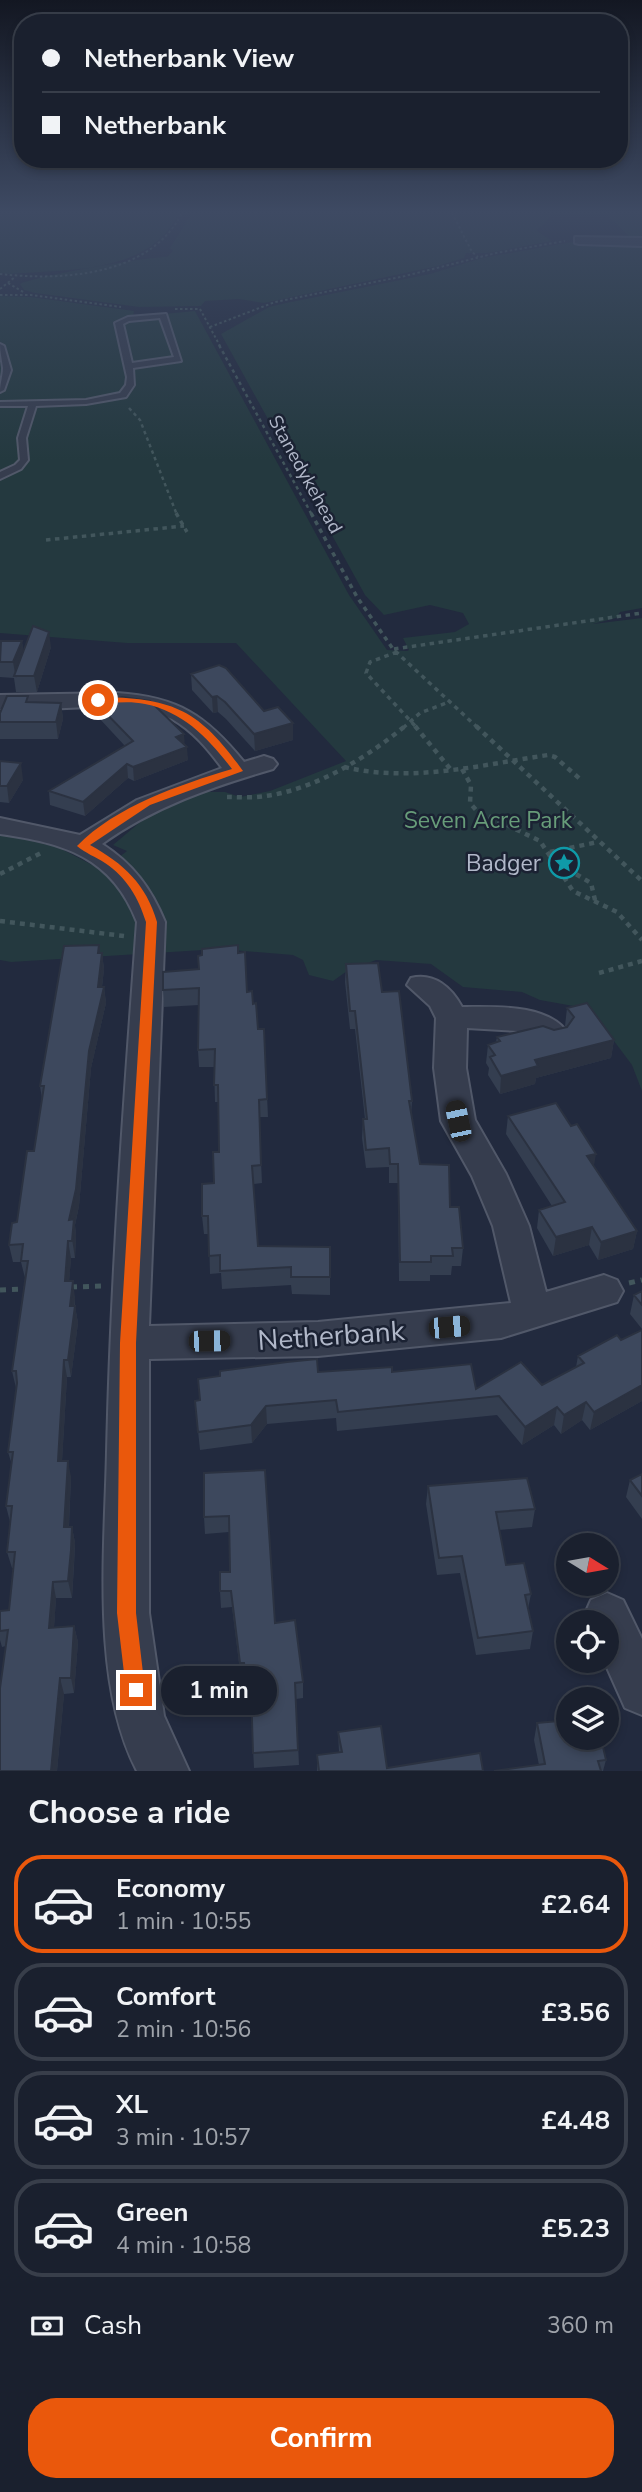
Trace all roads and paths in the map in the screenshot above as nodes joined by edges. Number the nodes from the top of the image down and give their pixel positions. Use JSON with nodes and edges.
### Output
{"nodes":[{"id":1,"x":36,"y":296,"type":"edge"},
{"id":2,"x":309,"y":296,"type":"edge"},
{"id":3,"x":172,"y":309,"type":"junction"},
{"id":4,"x":163,"y":316,"type":"junction"},
{"id":5,"x":210,"y":327,"type":"junction"},
{"id":6,"x":0,"y":346,"type":"edge"},
{"id":7,"x":129,"y":366,"type":"junction"},
{"id":8,"x":0,"y":390,"type":"edge"},
{"id":9,"x":98,"y":401,"type":"junction"},
{"id":10,"x":33,"y":403,"type":"junction"},
{"id":11,"x":0,"y":404,"type":"edge"},
{"id":12,"x":0,"y":476,"type":"edge"},
{"id":13,"x":184,"y":526,"type":"junction"},
{"id":14,"x":187,"y":532,"type":"dead end"},
{"id":15,"x":46,"y":540,"type":"dead end"},
{"id":16,"x":642,"y":613,"type":"edge"},
{"id":17,"x":395,"y":650,"type":"junction"},
{"id":18,"x":0,"y":702,"type":"edge"},
{"id":19,"x":449,"y":702,"type":"junction"},
{"id":20,"x":410,"y":721,"type":"junction"},
{"id":21,"x":512,"y":762,"type":"junction"},
{"id":22,"x":264,"y":764,"type":"dead end"},
{"id":23,"x":344,"y":767,"type":"junction"},
{"id":24,"x":462,"y":769,"type":"junction"},
{"id":25,"x":238,"y":771,"type":"junction"},
{"id":26,"x":452,"y":771,"type":"junction"},
{"id":27,"x":580,"y":779,"type":"dead end"},
{"id":28,"x":183,"y":787,"type":"junction"},
{"id":29,"x":0,"y":826,"type":"edge"},
{"id":30,"x":599,"y":842,"type":"junction"},
{"id":31,"x":75,"y":843,"type":"junction"},
{"id":32,"x":550,"y":852,"type":"junction"},
{"id":33,"x":558,"y":864,"type":"junction"},
{"id":34,"x":0,"y":874,"type":"edge"},
{"id":35,"x":642,"y":881,"type":"edge"},
{"id":36,"x":595,"y":900,"type":"junction"},
{"id":37,"x":0,"y":921,"type":"edge"},
{"id":38,"x":152,"y":939,"type":"junction"},
{"id":39,"x":642,"y":940,"type":"edge"},
{"id":40,"x":642,"y":961,"type":"edge"},
{"id":41,"x":599,"y":973,"type":"dead end"},
{"id":42,"x":422,"y":985,"type":"dead end"},
{"id":43,"x":452,"y":1018,"type":"junction"},
{"id":44,"x":553,"y":1035,"type":"edge"},
{"id":45,"x":130,"y":1284,"type":"junction"},
{"id":46,"x":65,"y":1287,"type":"edge"},
{"id":47,"x":39,"y":1289,"type":"edge"},
{"id":48,"x":0,"y":1290,"type":"edge"},
{"id":49,"x":604,"y":1290,"type":"dead end"},
{"id":50,"x":533,"y":1314,"type":"junction"},
{"id":51,"x":128,"y":1343,"type":"junction"},
{"id":52,"x":619,"y":1642,"type":"edge"},
{"id":53,"x":642,"y":1691,"type":"edge"},
{"id":54,"x":164,"y":1771,"type":"edge"}],
"edges":[{"from":1,"to":3,"type":"path"},
{"from":2,"to":5,"type":"path"},
{"from":3,"to":4,"type":"lane"},
{"from":3,"to":5,"type":"path","name":"Stanedykehead"},
{"from":4,"to":7,"type":"lane"},
{"from":4,"to":7,"type":"lane"},
{"from":5,"to":17,"type":"path","name":"Stanedykehead"},
{"from":6,"to":8,"type":"lane"},
{"from":7,"to":9,"type":"lane"},
{"from":9,"to":10,"type":"lane"},
{"from":9,"to":13,"type":"path"},
{"from":10,"to":11,"type":"lane"},
{"from":10,"to":12,"type":"lane"},
{"from":13,"to":14,"type":"path"},
{"from":13,"to":15,"type":"path"},
{"from":16,"to":17,"type":"path"},
{"from":17,"to":19,"type":"path","name":"Stanedykehead"},
{"from":17,"to":20,"type":"path"},
{"from":18,"to":25,"type":"street"},
{"from":19,"to":20,"type":"path"},
{"from":19,"to":21,"type":"path","name":"Stanedykehead"},
{"from":20,"to":23,"type":"path"},
{"from":20,"to":26,"type":"path"},
{"from":21,"to":24,"type":"path"},
{"from":21,"to":27,"type":"path"},
{"from":21,"to":30,"type":"path","name":"Stanedykehead"},
{"from":22,"to":25,"type":"street"},
{"from":23,"to":26,"type":"path"},
{"from":23,"to":28,"type":"path"},
{"from":24,"to":26,"type":"path"},
{"from":24,"to":32,"type":"path"},
{"from":25,"to":28,"type":"street"},
{"from":28,"to":31,"type":"street"},
{"from":29,"to":31,"type":"street"},
{"from":30,"to":32,"type":"path"},
{"from":30,"to":35,"type":"path","name":"Stanedykehead"},
{"from":31,"to":34,"type":"path"},
{"from":31,"to":38,"type":"street"},
{"from":32,"to":33,"type":"path"},
{"from":33,"to":36,"type":"path"},
{"from":33,"to":36,"type":"path"},
{"from":36,"to":39,"type":"path"},
{"from":37,"to":38,"type":"path"},
{"from":38,"to":45,"type":"street"},
{"from":40,"to":41,"type":"path"},
{"from":42,"to":43,"type":"street"},
{"from":43,"to":44,"type":"street"},
{"from":43,"to":50,"type":"street"},
{"from":45,"to":46,"type":"path"},
{"from":45,"to":51,"type":"street"},
{"from":47,"to":48,"type":"path"},
{"from":49,"to":50,"type":"street","name":"Netherbank"},
{"from":50,"to":51,"type":"street","name":"Netherbank"},
{"from":51,"to":54,"type":"street"},
{"from":52,"to":53,"type":"street"}]}
